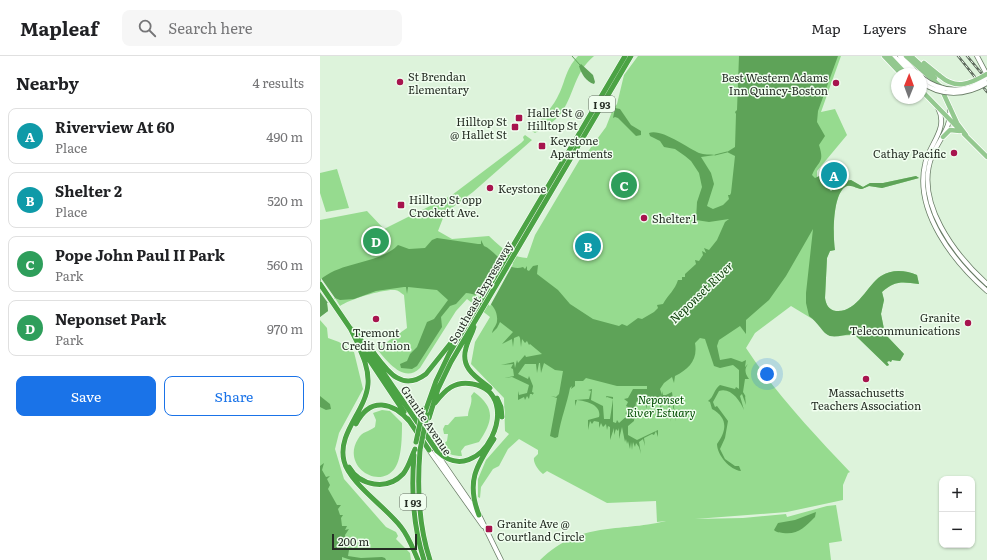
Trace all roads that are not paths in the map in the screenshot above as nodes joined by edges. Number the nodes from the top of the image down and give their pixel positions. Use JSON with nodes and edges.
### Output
{"nodes":[{"id":1,"x":622,"y":56,"type":"edge"},
{"id":2,"x":625,"y":56,"type":"edge"},
{"id":3,"x":629,"y":56,"type":"edge"},
{"id":4,"x":884,"y":56,"type":"edge"},
{"id":5,"x":889,"y":56,"type":"edge"},
{"id":6,"x":894,"y":56,"type":"edge"},
{"id":7,"x":900,"y":56,"type":"edge"},
{"id":8,"x":906,"y":56,"type":"edge"},
{"id":9,"x":911,"y":56,"type":"edge"},
{"id":10,"x":915,"y":56,"type":"edge"},
{"id":11,"x":977,"y":56,"type":"edge"},
{"id":12,"x":895,"y":68,"type":"edge"},
{"id":13,"x":900,"y":68,"type":"edge"},
{"id":14,"x":907,"y":68,"type":"edge"},
{"id":15,"x":912,"y":68,"type":"edge"},
{"id":16,"x":987,"y":76,"type":"edge"},
{"id":17,"x":927,"y":81,"type":"edge"},
{"id":18,"x":987,"y":83,"type":"edge"},
{"id":19,"x":939,"y":84,"type":"junction"},
{"id":20,"x":927,"y":86,"type":"edge"},
{"id":21,"x":927,"y":96,"type":"edge"},
{"id":22,"x":949,"y":104,"type":"junction"},
{"id":23,"x":936,"y":106,"type":"junction"},
{"id":24,"x":949,"y":119,"type":"junction"},
{"id":25,"x":962,"y":131,"type":"junction"},
{"id":26,"x":966,"y":135,"type":"junction"},
{"id":27,"x":943,"y":137,"type":"junction"},
{"id":28,"x":571,"y":150,"type":"junction"},
{"id":29,"x":987,"y":157,"type":"edge"},
{"id":30,"x":563,"y":164,"type":"junction"},
{"id":31,"x":510,"y":254,"type":"junction"},
{"id":32,"x":320,"y":284,"type":"edge"},
{"id":33,"x":987,"y":284,"type":"edge"},
{"id":34,"x":987,"y":291,"type":"edge"},
{"id":35,"x":478,"y":308,"type":"junction"},
{"id":36,"x":476,"y":320,"type":"junction"},
{"id":37,"x":350,"y":328,"type":"junction"},
{"id":38,"x":355,"y":332,"type":"junction"},
{"id":39,"x":458,"y":334,"type":"junction"},
{"id":40,"x":358,"y":343,"type":"junction"},
{"id":41,"x":432,"y":408,"type":"junction"},
{"id":42,"x":426,"y":413,"type":"junction"},
{"id":43,"x":410,"y":422,"type":"junction"},
{"id":44,"x":418,"y":447,"type":"junction"},
{"id":45,"x":431,"y":448,"type":"junction"},
{"id":46,"x":479,"y":515,"type":"junction"},
{"id":47,"x":483,"y":526,"type":"junction"},
{"id":48,"x":418,"y":560,"type":"edge"},
{"id":49,"x":425,"y":560,"type":"edge"},
{"id":50,"x":431,"y":560,"type":"edge"},
{"id":51,"x":501,"y":560,"type":"edge"}],
"edges":[{"from":1,"to":28,"type":"highway","name":"Southeast Expressway","number":"I 93"},
{"from":2,"to":28,"type":"highway","number":"I 93"},
{"from":3,"to":28,"type":"highway","name":"Southeast Expressway","number":"I 93"},
{"from":4,"to":12,"type":"main road"},
{"from":5,"to":13,"type":"main road"},
{"from":6,"to":14,"type":"main road"},
{"from":7,"to":15,"type":"main road"},
{"from":8,"to":19,"type":"main road"},
{"from":9,"to":19,"type":"main road"},
{"from":10,"to":16,"type":"main road","bridge":true},
{"from":11,"to":16,"type":"main road"},
{"from":16,"to":17,"type":"main road","bridge":true},
{"from":18,"to":20,"type":"main road","bridge":true},
{"from":19,"to":22,"type":"main road"},
{"from":21,"to":23,"type":"main road"},
{"from":22,"to":23,"type":"main road"},
{"from":22,"to":24,"type":"main road"},
{"from":22,"to":26,"type":"main road"},
{"from":23,"to":24,"type":"main road"},
{"from":23,"to":34,"type":"main road"},
{"from":24,"to":25,"type":"main road"},
{"from":24,"to":27,"type":"main road"},
{"from":25,"to":26,"type":"main road"},
{"from":25,"to":27,"type":"main road"},
{"from":26,"to":29,"type":"main road"},
{"from":27,"to":33,"type":"main road"},
{"from":28,"to":30,"type":"highway","name":"Southeast Expressway","number":"I 93"},
{"from":28,"to":30,"type":"highway","name":"Southeast Expressway","number":"I 93"},
{"from":30,"to":31,"type":"highway","name":"Southeast Expressway","number":"I 93"},
{"from":30,"to":31,"type":"highway","name":"Southeast Expressway","number":"I 93"},
{"from":31,"to":35,"type":"highway","name":"Southeast Expressway","number":"I 93"},
{"from":31,"to":35,"type":"highway","name":"Southeast Expressway","number":"I 93"},
{"from":32,"to":37,"type":"highway","name":"Granite Avenue"},
{"from":35,"to":36,"type":"highway","name":"Southeast Expressway","number":"I 93"},
{"from":35,"to":39,"type":"highway","name":"Southeast Expressway","number":"I 93"},
{"from":35,"to":42,"type":"highway","number":"I 93"},
{"from":36,"to":41,"type":"highway","name":"Southeast Expressway","number":"I 93"},
{"from":36,"to":46,"type":"highway"},
{"from":37,"to":38,"type":"highway","name":"Granite Avenue"},
{"from":37,"to":40,"type":"highway","name":"Granite Avenue"},
{"from":38,"to":39,"type":"highway"},
{"from":38,"to":45,"type":"highway","name":"Granite Avenue"},
{"from":39,"to":42,"type":"highway","name":"Southeast Expressway","number":"I 93"},
{"from":40,"to":43,"type":"highway","name":"Granite Avenue"},
{"from":40,"to":48,"type":"highway"},
{"from":41,"to":42,"type":"highway","name":"Southeast Expressway","number":"I 93"},
{"from":41,"to":45,"type":"highway"},
{"from":42,"to":44,"type":"highway","name":"Southeast Expressway","number":"I 93","bridge":true},
{"from":42,"to":44,"type":"highway","name":"Southeast Expressway","number":"I 93","bridge":true},
{"from":43,"to":44,"type":"highway"},
{"from":43,"to":45,"type":"highway","name":"Granite Avenue"},
{"from":44,"to":49,"type":"highway","number":"I 93"},
{"from":44,"to":50,"type":"highway","name":"Southeast Expressway","number":"I 93"},
{"from":45,"to":46,"type":"main road","name":"Granite Avenue"},
{"from":45,"to":47,"type":"main road","name":"Granite Avenue"},
{"from":46,"to":47,"type":"main road","name":"Granite Avenue"},
{"from":47,"to":51,"type":"main road","name":"Granite Avenue"}]}
